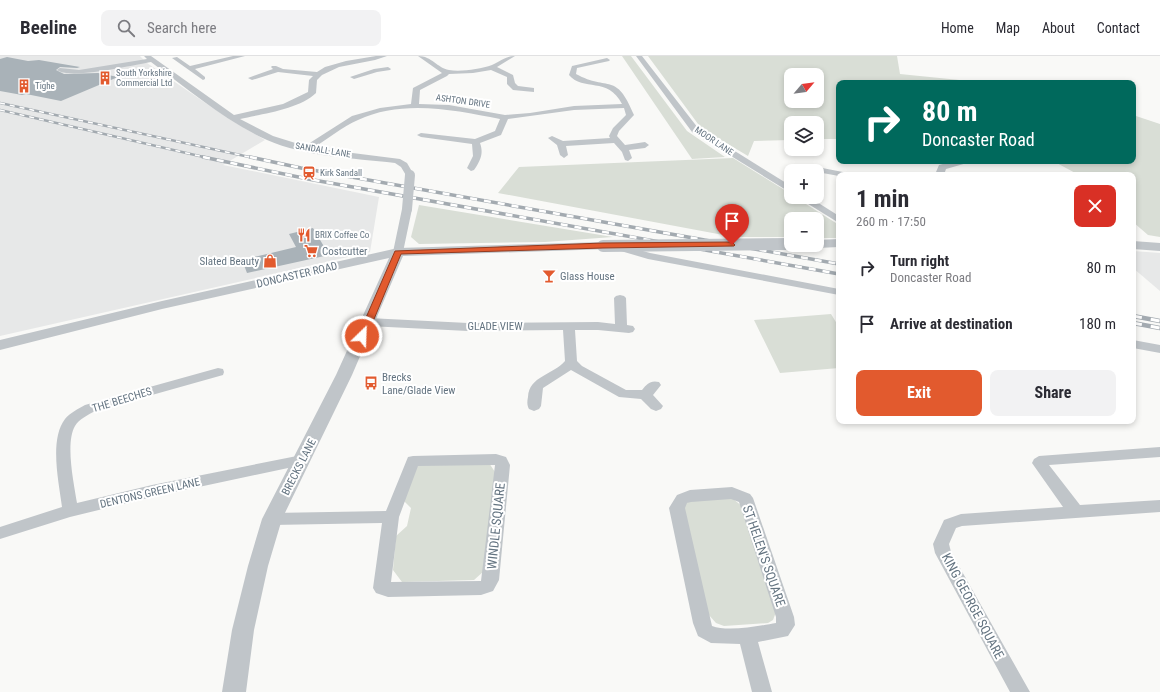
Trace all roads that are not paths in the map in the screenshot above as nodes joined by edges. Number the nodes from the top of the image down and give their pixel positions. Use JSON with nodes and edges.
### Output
{"nodes":[{"id":1,"x":243,"y":56,"type":"edge"},
{"id":2,"x":384,"y":56,"type":"edge"},
{"id":3,"x":421,"y":56,"type":"edge"},
{"id":4,"x":512,"y":56,"type":"edge"},
{"id":5,"x":639,"y":56,"type":"edge"},
{"id":6,"x":149,"y":58,"type":"edge"},
{"id":7,"x":175,"y":58,"type":"dead end"},
{"id":8,"x":607,"y":58,"type":"edge"},
{"id":9,"x":251,"y":59,"type":"dead end"},
{"id":10,"x":359,"y":62,"type":"junction"},
{"id":11,"x":615,"y":62,"type":"dead end"},
{"id":12,"x":189,"y":68,"type":"junction"},
{"id":13,"x":493,"y":68,"type":"junction"},
{"id":14,"x":388,"y":69,"type":"dead end"},
{"id":15,"x":60,"y":70,"type":"dead end"},
{"id":16,"x":376,"y":70,"type":"junction"},
{"id":17,"x":446,"y":72,"type":"junction"},
{"id":18,"x":319,"y":74,"type":"junction"},
{"id":19,"x":354,"y":77,"type":"dead end"},
{"id":20,"x":203,"y":78,"type":"dead end"},
{"id":21,"x":252,"y":78,"type":"dead end"},
{"id":22,"x":531,"y":90,"type":"dead end"},
{"id":23,"x":415,"y":106,"type":"junction"},
{"id":24,"x":626,"y":106,"type":"junction"},
{"id":25,"x":505,"y":117,"type":"junction"},
{"id":26,"x":233,"y":118,"type":"junction"},
{"id":27,"x":421,"y":135,"type":"dead end"},
{"id":28,"x":552,"y":138,"type":"dead end"},
{"id":29,"x":616,"y":140,"type":"junction"},
{"id":30,"x":476,"y":142,"type":"junction"},
{"id":31,"x":561,"y":144,"type":"junction"},
{"id":32,"x":646,"y":145,"type":"dead end"},
{"id":33,"x":623,"y":148,"type":"junction"},
{"id":34,"x":306,"y":149,"type":"junction"},
{"id":35,"x":564,"y":155,"type":"dead end"},
{"id":36,"x":628,"y":158,"type":"dead end"},
{"id":37,"x":953,"y":164,"type":"edge"},
{"id":38,"x":471,"y":168,"type":"dead end"},
{"id":39,"x":854,"y":170,"type":"dead end"},
{"id":40,"x":824,"y":171,"type":"edge"},
{"id":41,"x":850,"y":172,"type":"edge"},
{"id":42,"x":940,"y":172,"type":"edge"},
{"id":43,"x":836,"y":174,"type":"edge"},
{"id":44,"x":784,"y":186,"type":"edge"},
{"id":45,"x":813,"y":204,"type":"edge"},
{"id":46,"x":836,"y":218,"type":"edge"},
{"id":47,"x":836,"y":243,"type":"edge"},
{"id":48,"x":784,"y":244,"type":"edge"},
{"id":49,"x":824,"y":244,"type":"edge"},
{"id":50,"x":1136,"y":245,"type":"edge"},
{"id":51,"x":608,"y":246,"type":"junction"},
{"id":52,"x":1160,"y":247,"type":"edge"},
{"id":53,"x":398,"y":252,"type":"junction"},
{"id":54,"x":836,"y":291,"type":"edge"},
{"id":55,"x":620,"y":298,"type":"dead end"},
{"id":56,"x":368,"y":322,"type":"junction"},
{"id":57,"x":569,"y":326,"type":"junction"},
{"id":58,"x":0,"y":345,"type":"edge"},
{"id":59,"x":1136,"y":345,"type":"edge"},
{"id":60,"x":1160,"y":349,"type":"edge"},
{"id":61,"x":571,"y":362,"type":"junction"},
{"id":62,"x":218,"y":372,"type":"dead end"},
{"id":63,"x":654,"y":385,"type":"dead end"},
{"id":64,"x":645,"y":395,"type":"junction"},
{"id":65,"x":534,"y":406,"type":"dead end"},
{"id":66,"x":656,"y":406,"type":"dead end"},
{"id":67,"x":1158,"y":455,"type":"edge"},
{"id":68,"x":302,"y":460,"type":"junction"},
{"id":69,"x":1160,"y":506,"type":"edge"},
{"id":70,"x":70,"y":511,"type":"junction"},
{"id":71,"x":1076,"y":512,"type":"junction"},
{"id":72,"x":391,"y":518,"type":"junction"},
{"id":73,"x":272,"y":519,"type":"junction"},
{"id":74,"x":0,"y":533,"type":"edge"},
{"id":75,"x":747,"y":635,"type":"junction"},
{"id":76,"x":234,"y":692,"type":"edge"},
{"id":77,"x":762,"y":692,"type":"edge"},
{"id":78,"x":1020,"y":692,"type":"edge"}],
"edges":[{"from":1,"to":9,"type":"street"},
{"from":1,"to":12,"type":"street"},
{"from":2,"to":10,"type":"street"},
{"from":3,"to":17,"type":"street"},
{"from":4,"to":13,"type":"street"},
{"from":5,"to":44,"type":"street","name":"MOOR LANE"},
{"from":6,"to":15,"type":"street","name":"SANDALL LANE"},
{"from":6,"to":26,"type":"street","name":"SANDALL LANE"},
{"from":7,"to":12,"type":"street"},
{"from":8,"to":11,"type":"street"},
{"from":8,"to":24,"type":"street"},
{"from":10,"to":16,"type":"street"},
{"from":10,"to":18,"type":"street"},
{"from":12,"to":20,"type":"street"},
{"from":13,"to":17,"type":"street"},
{"from":13,"to":22,"type":"street"},
{"from":14,"to":16,"type":"street"},
{"from":16,"to":19,"type":"street"},
{"from":17,"to":23,"type":"street"},
{"from":18,"to":21,"type":"street"},
{"from":18,"to":26,"type":"street"},
{"from":23,"to":25,"type":"street","name":"ASHTON DRIVE"},
{"from":23,"to":34,"type":"street","name":"ASHTON DRIVE"},
{"from":24,"to":25,"type":"street","name":"ASHTON DRIVE"},
{"from":24,"to":29,"type":"street"},
{"from":25,"to":30,"type":"street"},
{"from":26,"to":34,"type":"street","name":"SANDALL LANE"},
{"from":27,"to":30,"type":"street"},
{"from":28,"to":31,"type":"street"},
{"from":29,"to":31,"type":"street"},
{"from":29,"to":33,"type":"street"},
{"from":30,"to":38,"type":"street"},
{"from":31,"to":35,"type":"street"},
{"from":32,"to":33,"type":"street"},
{"from":33,"to":36,"type":"street"},
{"from":34,"to":53,"type":"street","name":"SANDALL LANE","bridge":true},
{"from":37,"to":42,"type":"street"},
{"from":39,"to":41,"type":"street"},
{"from":40,"to":43,"type":"street"},
{"from":45,"to":46,"type":"street"},
{"from":47,"to":49,"type":"street"},
{"from":48,"to":51,"type":"street","name":"DONCASTER ROAD","bridge":true},
{"from":50,"to":52,"type":"street"},
{"from":51,"to":53,"type":"street","name":"DONCASTER ROAD"},
{"from":51,"to":54,"type":"street"},
{"from":53,"to":56,"type":"street","name":"BRECKS LANE"},
{"from":53,"to":58,"type":"street","name":"DONCASTER ROAD"},
{"from":55,"to":57,"type":"street","name":"GLADE VIEW"},
{"from":56,"to":57,"type":"street","name":"GLADE VIEW"},
{"from":56,"to":68,"type":"street","name":"BRECKS LANE"},
{"from":57,"to":61,"type":"street"},
{"from":59,"to":60,"type":"street"},
{"from":61,"to":64,"type":"street"},
{"from":61,"to":65,"type":"street"},
{"from":62,"to":70,"type":"street","name":"THE BEECHES"},
{"from":63,"to":64,"type":"street"},
{"from":64,"to":66,"type":"street"},
{"from":67,"to":71,"type":"street"},
{"from":68,"to":70,"type":"street","name":"DENTONS GREEN LANE"},
{"from":68,"to":73,"type":"street","name":"BRECKS LANE"},
{"from":69,"to":71,"type":"street","name":"KING GEORGE SQUARE"},
{"from":70,"to":74,"type":"street","name":"DENTONS GREEN LANE"},
{"from":71,"to":78,"type":"street","name":"KING GEORGE SQUARE"},
{"from":72,"to":72,"type":"street","name":"WINDLE SQUARE"},
{"from":72,"to":73,"type":"street"},
{"from":73,"to":76,"type":"street","name":"BRECKS LANE"},
{"from":75,"to":75,"type":"street","name":"ST HELEN'S SQUARE"},
{"from":75,"to":77,"type":"street"}]}
